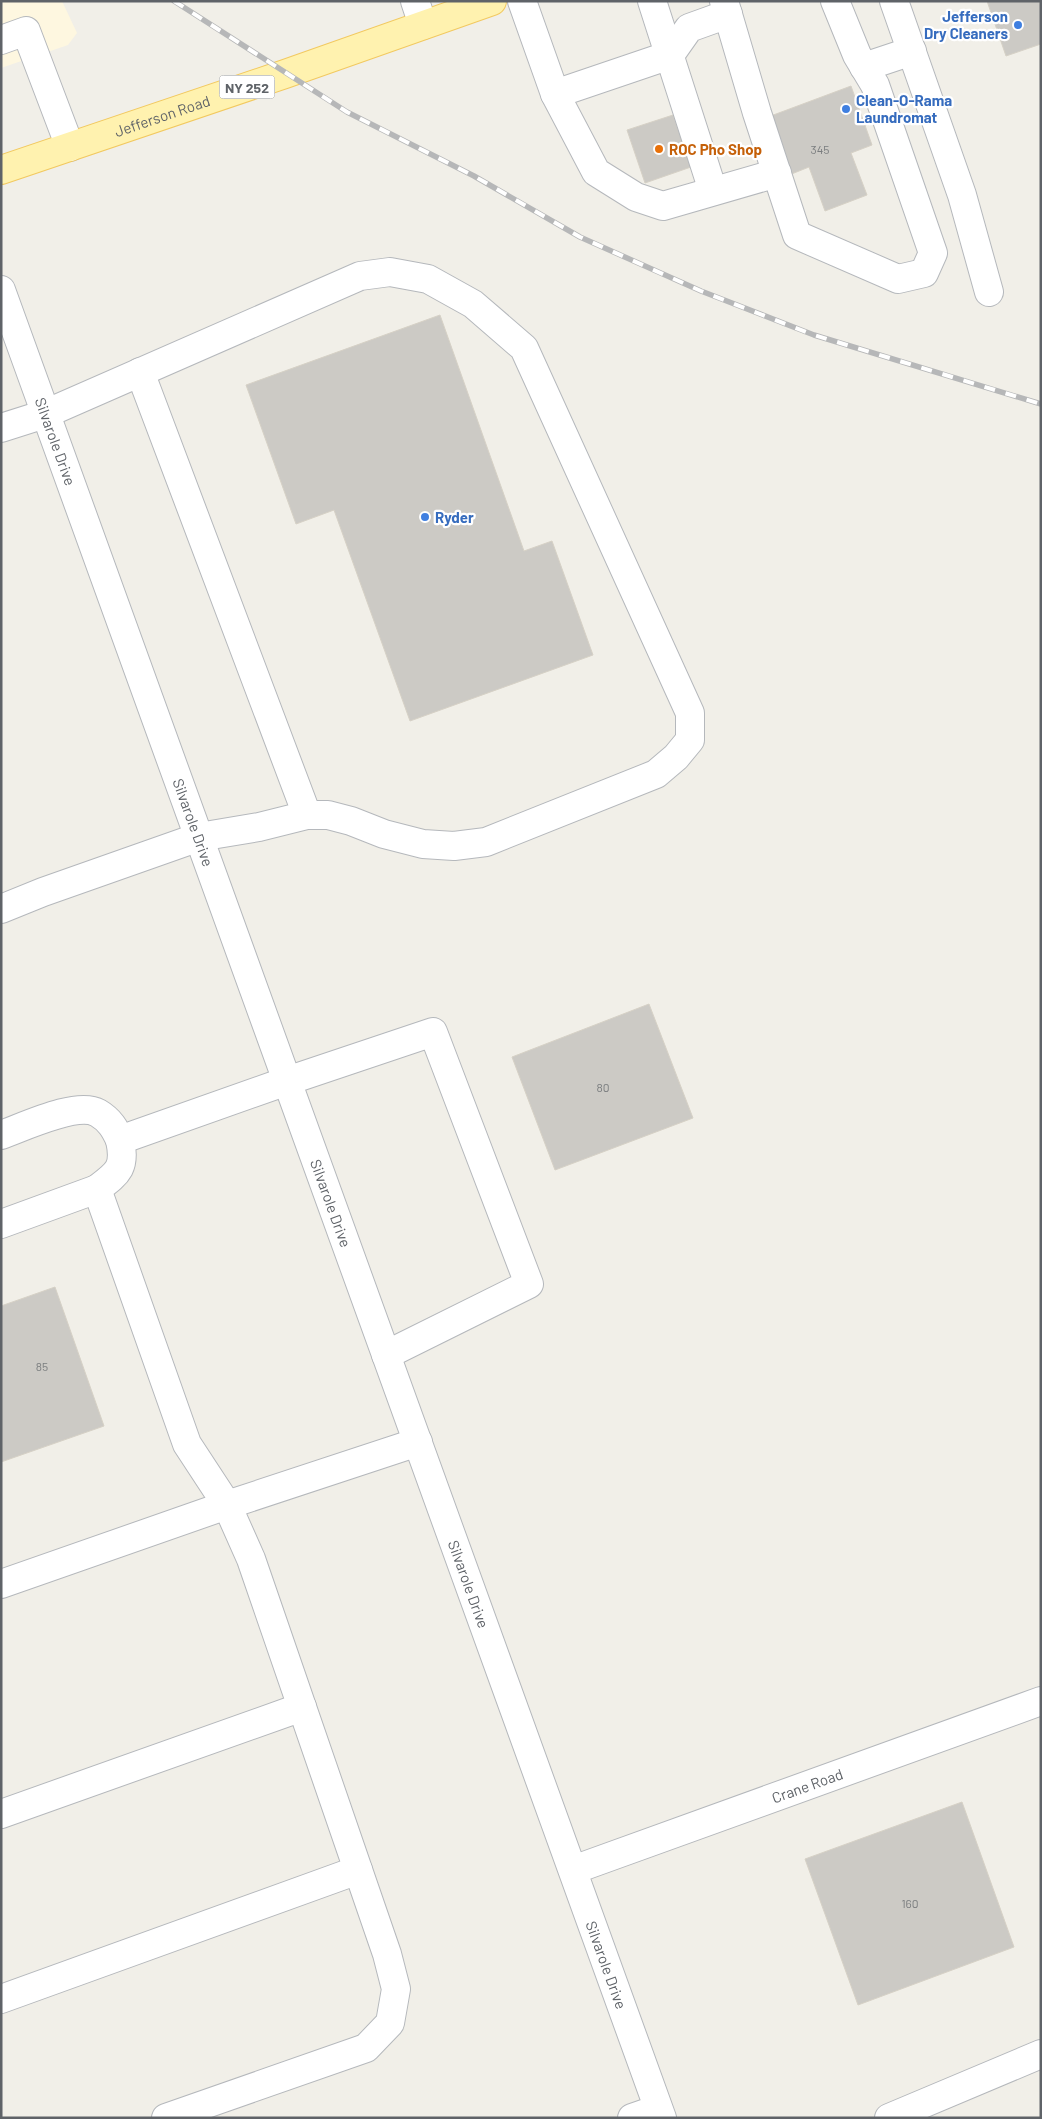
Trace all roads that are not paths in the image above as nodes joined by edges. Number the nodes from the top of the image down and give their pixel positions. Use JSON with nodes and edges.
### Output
{"nodes":[{"id":1,"x":492,"y":1,"type":"edge"},
{"id":2,"x":522,"y":1,"type":"edge"},
{"id":3,"x":652,"y":1,"type":"edge"},
{"id":4,"x":835,"y":1,"type":"edge"},
{"id":5,"x":894,"y":1,"type":"edge"},
{"id":6,"x":726,"y":7,"type":"edge"},
{"id":7,"x":419,"y":13,"type":"edge"},
{"id":8,"x":1,"y":40,"type":"edge"},
{"id":9,"x":912,"y":51,"type":"junction"},
{"id":10,"x":670,"y":55,"type":"junction"},
{"id":11,"x":864,"y":67,"type":"junction"},
{"id":12,"x":555,"y":94,"type":"junction"},
{"id":13,"x":70,"y":147,"type":"junction"},
{"id":14,"x":1,"y":170,"type":"edge"},
{"id":15,"x":777,"y":173,"type":"junction"},
{"id":16,"x":713,"y":191,"type":"junction"},
{"id":17,"x":975,"y":242,"type":"junction"},
{"id":18,"x":933,"y":253,"type":"junction"},
{"id":19,"x":1,"y":290,"type":"edge"},
{"id":20,"x":989,"y":292,"type":"dead end"},
{"id":21,"x":140,"y":372,"type":"junction"},
{"id":22,"x":45,"y":414,"type":"junction"},
{"id":23,"x":1,"y":428,"type":"edge"},
{"id":24,"x":307,"y":815,"type":"junction"},
{"id":25,"x":199,"y":837,"type":"junction"},
{"id":26,"x":1,"y":909,"type":"edge"},
{"id":27,"x":287,"y":1080,"type":"junction"},
{"id":28,"x":1,"y":1135,"type":"edge"},
{"id":29,"x":120,"y":1140,"type":"junction"},
{"id":30,"x":97,"y":1189,"type":"junction"},
{"id":31,"x":1,"y":1224,"type":"edge"},
{"id":32,"x":386,"y":1355,"type":"junction"},
{"id":33,"x":418,"y":1442,"type":"junction"},
{"id":34,"x":227,"y":1505,"type":"junction"},
{"id":35,"x":1,"y":1584,"type":"edge"},
{"id":36,"x":1041,"y":1701,"type":"edge"},
{"id":37,"x":302,"y":1707,"type":"junction"},
{"id":38,"x":1,"y":1814,"type":"edge"},
{"id":39,"x":358,"y":1870,"type":"junction"},
{"id":40,"x":572,"y":1870,"type":"junction"},
{"id":41,"x":1,"y":1999,"type":"edge"},
{"id":42,"x":1041,"y":2054,"type":"edge"},
{"id":43,"x":660,"y":2113,"type":"edge"},
{"id":44,"x":166,"y":2118,"type":"edge"},
{"id":45,"x":632,"y":2118,"type":"edge"},
{"id":46,"x":889,"y":2118,"type":"edge"}],
"edges":[{"from":1,"to":7,"type":"main road","name":"Jefferson Road","number":"NY 252"},
{"from":2,"to":12,"type":"street"},
{"from":3,"to":10,"type":"street"},
{"from":4,"to":11,"type":"street"},
{"from":5,"to":9,"type":"street"},
{"from":6,"to":10,"type":"street"},
{"from":6,"to":15,"type":"street"},
{"from":7,"to":13,"type":"main road","name":"Jefferson Road","number":"NY 252"},
{"from":8,"to":13,"type":"street"},
{"from":9,"to":11,"type":"street"},
{"from":9,"to":17,"type":"street"},
{"from":10,"to":12,"type":"street"},
{"from":10,"to":16,"type":"street"},
{"from":11,"to":18,"type":"street"},
{"from":12,"to":16,"type":"street"},
{"from":13,"to":14,"type":"main road","name":"Jefferson Road","number":"NY 252"},
{"from":15,"to":16,"type":"street"},
{"from":15,"to":18,"type":"street"},
{"from":17,"to":18,"type":"street"},
{"from":17,"to":20,"type":"street"},
{"from":19,"to":22,"type":"street","name":"Silvarole Drive"},
{"from":21,"to":22,"type":"street"},
{"from":21,"to":24,"type":"street"},
{"from":21,"to":24,"type":"street"},
{"from":22,"to":23,"type":"street"},
{"from":22,"to":25,"type":"street","name":"Silvarole Drive"},
{"from":24,"to":25,"type":"street"},
{"from":25,"to":26,"type":"street"},
{"from":25,"to":27,"type":"street","name":"Silvarole Drive"},
{"from":27,"to":29,"type":"street"},
{"from":27,"to":32,"type":"street","name":"Silvarole Drive"},
{"from":27,"to":32,"type":"street"},
{"from":28,"to":29,"type":"street"},
{"from":29,"to":30,"type":"street"},
{"from":30,"to":31,"type":"street"},
{"from":30,"to":34,"type":"street"},
{"from":32,"to":33,"type":"street","name":"Silvarole Drive"},
{"from":33,"to":34,"type":"street"},
{"from":33,"to":40,"type":"street","name":"Silvarole Drive"},
{"from":34,"to":35,"type":"street"},
{"from":34,"to":37,"type":"street"},
{"from":36,"to":40,"type":"street","name":"Crane Road"},
{"from":37,"to":38,"type":"street"},
{"from":37,"to":39,"type":"street"},
{"from":39,"to":41,"type":"street"},
{"from":39,"to":44,"type":"street"},
{"from":40,"to":43,"type":"street","name":"Silvarole Drive"},
{"from":42,"to":46,"type":"street"},
{"from":43,"to":45,"type":"street"}]}
